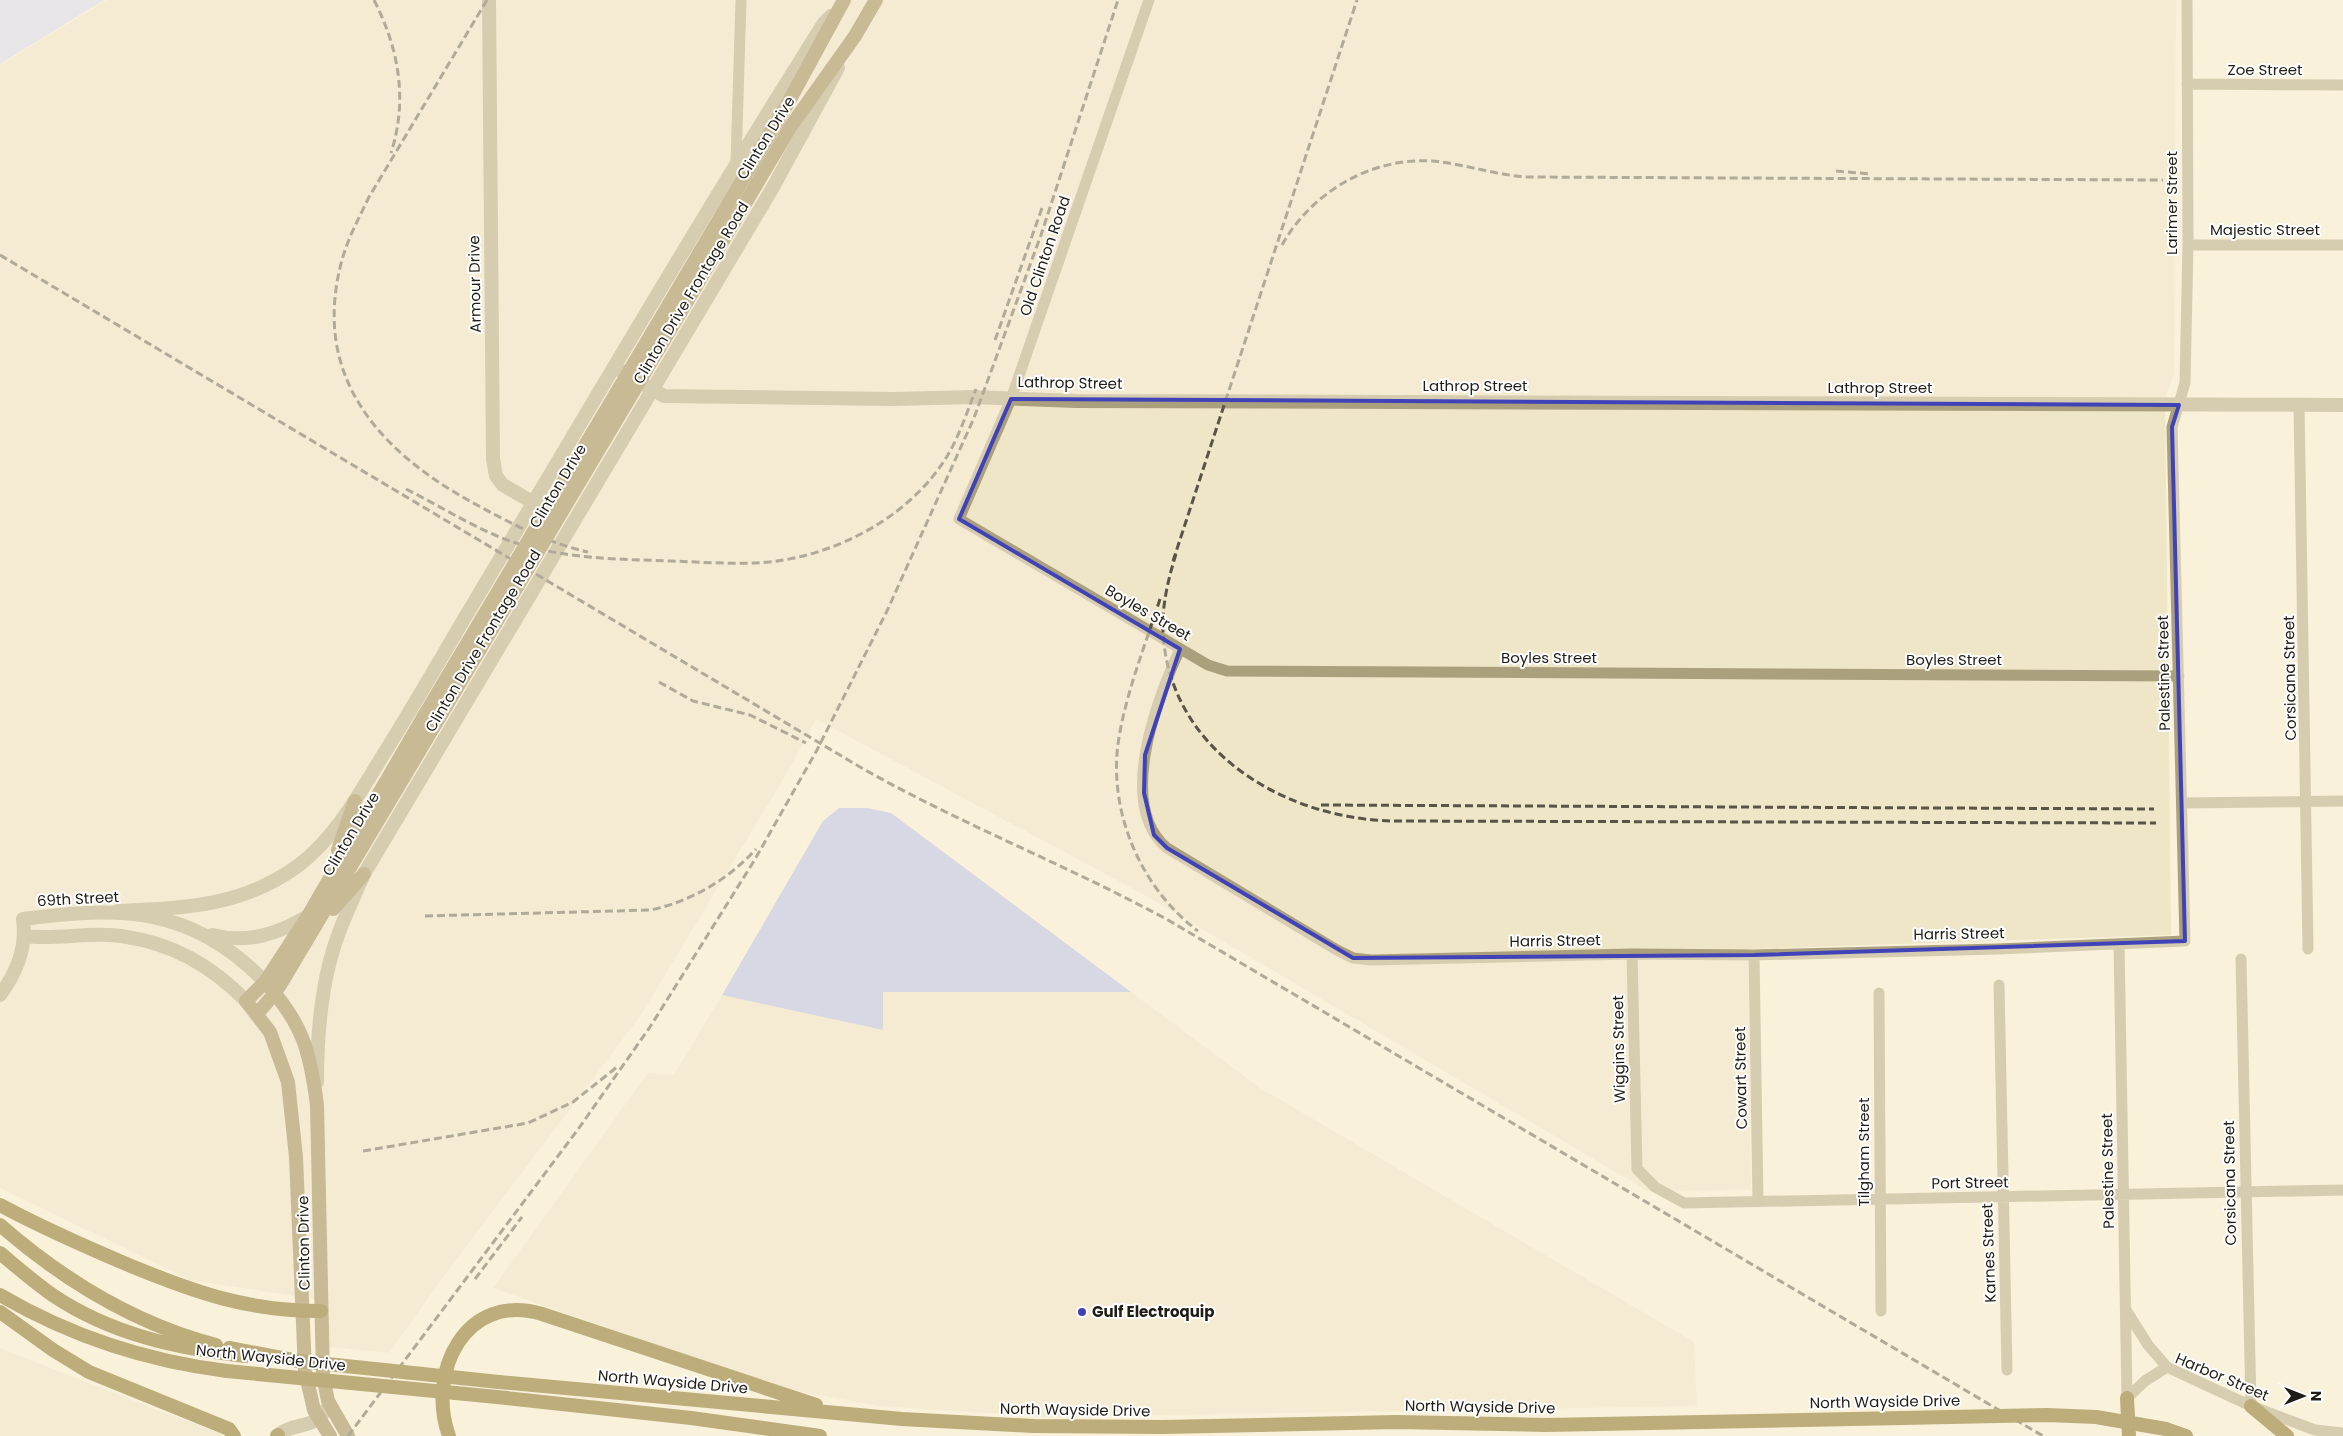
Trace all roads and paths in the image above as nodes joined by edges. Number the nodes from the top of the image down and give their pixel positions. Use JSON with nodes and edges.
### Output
{"nodes":[{"id":1,"x":489,"y":0,"type":"edge"},
{"id":2,"x":740,"y":0,"type":"edge"},
{"id":3,"x":876,"y":0,"type":"edge"},
{"id":4,"x":1149,"y":0,"type":"edge"},
{"id":5,"x":2187,"y":0,"type":"edge"},
{"id":6,"x":843,"y":2,"type":"edge"},
{"id":7,"x":855,"y":36,"type":"junction"},
{"id":8,"x":2187,"y":84,"type":"junction"},
{"id":9,"x":2343,"y":85,"type":"edge"},
{"id":10,"x":736,"y":163,"type":"junction"},
{"id":11,"x":2188,"y":245,"type":"junction"},
{"id":12,"x":2343,"y":245,"type":"edge"},
{"id":13,"x":658,"y":336,"type":"junction"},
{"id":14,"x":615,"y":367,"type":"junction"},
{"id":15,"x":652,"y":388,"type":"junction"},
{"id":16,"x":1011,"y":399,"type":"junction"},
{"id":17,"x":2179,"y":405,"type":"junction"},
{"id":18,"x":2343,"y":405,"type":"edge"},
{"id":19,"x":2299,"y":406,"type":"junction"},
{"id":20,"x":534,"y":503,"type":"junction"},
{"id":21,"x":959,"y":518,"type":"joint"},
{"id":22,"x":571,"y":525,"type":"junction"},
{"id":23,"x":1180,"y":650,"type":"junction"},
{"id":24,"x":2179,"y":676,"type":"junction"},
{"id":25,"x":430,"y":720,"type":"junction"},
{"id":26,"x":355,"y":801,"type":"junction"},
{"id":27,"x":2343,"y":801,"type":"edge"},
{"id":28,"x":2307,"y":802,"type":"junction"},
{"id":29,"x":2182,"y":803,"type":"junction"},
{"id":30,"x":364,"y":874,"type":"junction"},
{"id":31,"x":322,"y":890,"type":"junction"},
{"id":32,"x":118,"y":911,"type":"junction"},
{"id":33,"x":308,"y":916,"type":"junction"},
{"id":34,"x":201,"y":933,"type":"junction"},
{"id":35,"x":24,"y":936,"type":"junction"},
{"id":36,"x":310,"y":936,"type":"junction"},
{"id":37,"x":2185,"y":941,"type":"joint"},
{"id":38,"x":2119,"y":944,"type":"junction"},
{"id":39,"x":2308,"y":949,"type":"dead end"},
{"id":40,"x":1632,"y":954,"type":"junction"},
{"id":41,"x":1754,"y":955,"type":"junction"},
{"id":42,"x":2241,"y":959,"type":"dead end"},
{"id":43,"x":264,"y":982,"type":"junction"},
{"id":44,"x":1999,"y":985,"type":"dead end"},
{"id":45,"x":1879,"y":993,"type":"dead end"},
{"id":46,"x":275,"y":994,"type":"junction"},
{"id":47,"x":0,"y":995,"type":"edge"},
{"id":48,"x":246,"y":1001,"type":"junction"},
{"id":49,"x":257,"y":1014,"type":"junction"},
{"id":50,"x":318,"y":1105,"type":"junction"},
{"id":51,"x":294,"y":1127,"type":"junction"},
{"id":52,"x":318,"y":1127,"type":"junction"},
{"id":53,"x":1636,"y":1142,"type":"joint"},
{"id":54,"x":2343,"y":1190,"type":"edge"},
{"id":55,"x":2246,"y":1192,"type":"junction"},
{"id":56,"x":2124,"y":1195,"type":"junction"},
{"id":57,"x":2002,"y":1197,"type":"junction"},
{"id":58,"x":1879,"y":1200,"type":"junction"},
{"id":59,"x":1758,"y":1201,"type":"junction"},
{"id":60,"x":0,"y":1205,"type":"edge"},
{"id":61,"x":0,"y":1224,"type":"edge"},
{"id":62,"x":0,"y":1253,"type":"edge"},
{"id":63,"x":301,"y":1281,"type":"junction"},
{"id":64,"x":320,"y":1281,"type":"junction"},
{"id":65,"x":0,"y":1295,"type":"edge"},
{"id":66,"x":2126,"y":1310,"type":"junction"},
{"id":67,"x":303,"y":1311,"type":"junction"},
{"id":68,"x":321,"y":1311,"type":"junction"},
{"id":69,"x":1881,"y":1311,"type":"dead end"},
{"id":70,"x":0,"y":1312,"type":"edge"},
{"id":71,"x":229,"y":1351,"type":"junction"},
{"id":72,"x":2167,"y":1367,"type":"junction"},
{"id":73,"x":2007,"y":1370,"type":"dead end"},
{"id":74,"x":2127,"y":1398,"type":"junction"},
{"id":75,"x":330,"y":1405,"type":"junction"},
{"id":76,"x":2251,"y":1406,"type":"junction"},
{"id":77,"x":862,"y":1416,"type":"junction"},
{"id":78,"x":318,"y":1419,"type":"junction"},
{"id":79,"x":231,"y":1432,"type":"edge"},
{"id":80,"x":2343,"y":1434,"type":"edge"},
{"id":81,"x":246,"y":1436,"type":"edge"},
{"id":82,"x":277,"y":1436,"type":"edge"},
{"id":83,"x":330,"y":1436,"type":"edge"},
{"id":84,"x":348,"y":1436,"type":"edge"},
{"id":85,"x":449,"y":1436,"type":"edge"},
{"id":86,"x":820,"y":1436,"type":"edge"},
{"id":87,"x":2129,"y":1436,"type":"edge"},
{"id":88,"x":2186,"y":1436,"type":"edge"},
{"id":89,"x":2287,"y":1436,"type":"edge"}],
"edges":[{"from":1,"to":20,"type":"street","name":"Armour Drive"},
{"from":2,"to":10,"type":"street"},
{"from":3,"to":7,"type":"main road","name":"Clinton Drive"},
{"from":4,"to":16,"type":"street","name":"Old Clinton Road"},
{"from":5,"to":8,"type":"street","name":"Larimer Street"},
{"from":6,"to":10,"type":"street","name":"Clinton Drive Frontage Road"},
{"from":6,"to":13,"type":"main road","name":"Clinton Drive"},
{"from":7,"to":13,"type":"main road","name":"Clinton Drive"},
{"from":7,"to":15,"type":"street","name":"Clinton Drive Frontage Road"},
{"from":8,"to":9,"type":"street","name":"Zoe Street"},
{"from":8,"to":11,"type":"street","name":"Larimer Street"},
{"from":10,"to":14,"type":"street","name":"Clinton Drive Frontage Road"},
{"from":11,"to":12,"type":"street","name":"Majestic Street"},
{"from":11,"to":17,"type":"street","name":"Larimer Street"},
{"from":13,"to":25,"type":"main road","name":"Clinton Drive","bridge":true},
{"from":14,"to":15,"type":"street","name":"Lathrop Street"},
{"from":14,"to":20,"type":"street","name":"Clinton Drive Frontage Road"},
{"from":15,"to":16,"type":"street","name":"Lathrop Street"},
{"from":15,"to":22,"type":"street","name":"Clinton Drive Frontage Road"},
{"from":16,"to":17,"type":"street","name":"Lathrop Street"},
{"from":16,"to":21,"type":"street","name":"Old Clinton Road"},
{"from":17,"to":19,"type":"street","name":"Lathrop Street"},
{"from":17,"to":24,"type":"street","name":"Palestine Street"},
{"from":18,"to":19,"type":"street","name":"Lathrop Street"},
{"from":19,"to":28,"type":"street","name":"Corsicana Street"},
{"from":20,"to":22,"type":"street","name":"Armour Drive"},
{"from":20,"to":26,"type":"street","name":"Clinton Drive Frontage Road"},
{"from":21,"to":23,"type":"street","name":"Boyles Street"},
{"from":22,"to":30,"type":"street","name":"Clinton Drive Frontage Road"},
{"from":23,"to":24,"type":"street","name":"Boyles Street"},
{"from":23,"to":40,"type":"street","name":"Harris Street"},
{"from":24,"to":29,"type":"street","name":"Palestine Street"},
{"from":25,"to":31,"type":"main road","name":"Clinton Drive"},
{"from":25,"to":36,"type":"main road","name":"Clinton Drive"},
{"from":26,"to":31,"type":"main road"},
{"from":26,"to":32,"type":"street","name":"Clinton Drive Frontage Road"},
{"from":27,"to":28,"type":"street"},
{"from":28,"to":29,"type":"street"},
{"from":28,"to":39,"type":"street","name":"Corsicana Street"},
{"from":29,"to":37,"type":"street","name":"Palestine Street"},
{"from":30,"to":36,"type":"main road"},
{"from":30,"to":50,"type":"street","name":"Clinton Drive Frontage Road"},
{"from":31,"to":33,"type":"main road","name":"Clinton Drive"},
{"from":32,"to":34,"type":"street","name":"69th Street"},
{"from":32,"to":35,"type":"street","name":"69th Street"},
{"from":33,"to":34,"type":"street"},
{"from":33,"to":43,"type":"main road","name":"Clinton Drive"},
{"from":34,"to":43,"type":"street","name":"69th Street"},
{"from":35,"to":47,"type":"street"},
{"from":35,"to":48,"type":"street"},
{"from":36,"to":46,"type":"main road","name":"Clinton Drive"},
{"from":37,"to":38,"type":"street","name":"Harris Street"},
{"from":38,"to":41,"type":"street","name":"Harris Street"},
{"from":38,"to":56,"type":"street","name":"Palestine Street"},
{"from":40,"to":41,"type":"street","name":"Harris Street"},
{"from":40,"to":53,"type":"street","name":"Wiggins Street"},
{"from":41,"to":59,"type":"street","name":"Cowart Street"},
{"from":42,"to":55,"type":"street","name":"Corsicana Street"},
{"from":43,"to":46,"type":"main road","name":"Clinton Drive"},
{"from":43,"to":48,"type":"main road","name":"Clinton Drive"},
{"from":44,"to":57,"type":"street","name":"Karnes Street"},
{"from":45,"to":58,"type":"street","name":"Tilgham Street"},
{"from":46,"to":49,"type":"main road","name":"Clinton Drive"},
{"from":46,"to":50,"type":"main road","name":"Clinton Drive"},
{"from":48,"to":49,"type":"main road","name":"Clinton Drive"},
{"from":49,"to":51,"type":"main road","name":"Clinton Drive"},
{"from":50,"to":52,"type":"main road","name":"Clinton Drive"},
{"from":51,"to":52,"type":"main road"},
{"from":51,"to":63,"type":"main road","name":"Clinton Drive"},
{"from":52,"to":64,"type":"main road","name":"Clinton Drive"},
{"from":53,"to":59,"type":"street","name":"Port Street"},
{"from":54,"to":55,"type":"street","name":"Port Street"},
{"from":55,"to":56,"type":"street","name":"Port Street"},
{"from":55,"to":76,"type":"street","name":"Corsicana Street"},
{"from":56,"to":57,"type":"street","name":"Port Street"},
{"from":56,"to":66,"type":"street","name":"Palestine Street"},
{"from":57,"to":58,"type":"street","name":"Port Street"},
{"from":57,"to":73,"type":"street","name":"Karnes Street"},
{"from":58,"to":59,"type":"street","name":"Port Street"},
{"from":58,"to":69,"type":"street","name":"Tilgham Street"},
{"from":60,"to":67,"type":"main road"},
{"from":61,"to":71,"type":"main road","name":"North Wayside Drive"},
{"from":62,"to":71,"type":"main road"},
{"from":63,"to":64,"type":"main road"},
{"from":63,"to":67,"type":"main road","name":"Clinton Drive"},
{"from":64,"to":68,"type":"main road","name":"Clinton Drive"},
{"from":65,"to":86,"type":"main road","name":"North Wayside Drive","bridge":true},
{"from":66,"to":72,"type":"street"},
{"from":66,"to":74,"type":"street","name":"Palestine Street"},
{"from":67,"to":68,"type":"main road"},
{"from":67,"to":78,"type":"main road","name":"Clinton Drive"},
{"from":68,"to":75,"type":"main road","name":"Clinton Drive"},
{"from":70,"to":79,"type":"main road"},
{"from":71,"to":77,"type":"main road","name":"North Wayside Drive","bridge":true},
{"from":72,"to":74,"type":"street","name":"Harbor Street"},
{"from":72,"to":76,"type":"street","name":"Harbor Street"},
{"from":74,"to":87,"type":"main road"},
{"from":75,"to":78,"type":"street"},
{"from":75,"to":84,"type":"main road","name":"Clinton Drive"},
{"from":76,"to":80,"type":"street","name":"Harbor Street"},
{"from":76,"to":89,"type":"main road"},
{"from":77,"to":85,"type":"main road"},
{"from":77,"to":88,"type":"main road","name":"North Wayside Drive","bridge":true},
{"from":78,"to":82,"type":"street"},
{"from":78,"to":83,"type":"main road","name":"Clinton Drive"},
{"from":79,"to":81,"type":"main road"}]}
